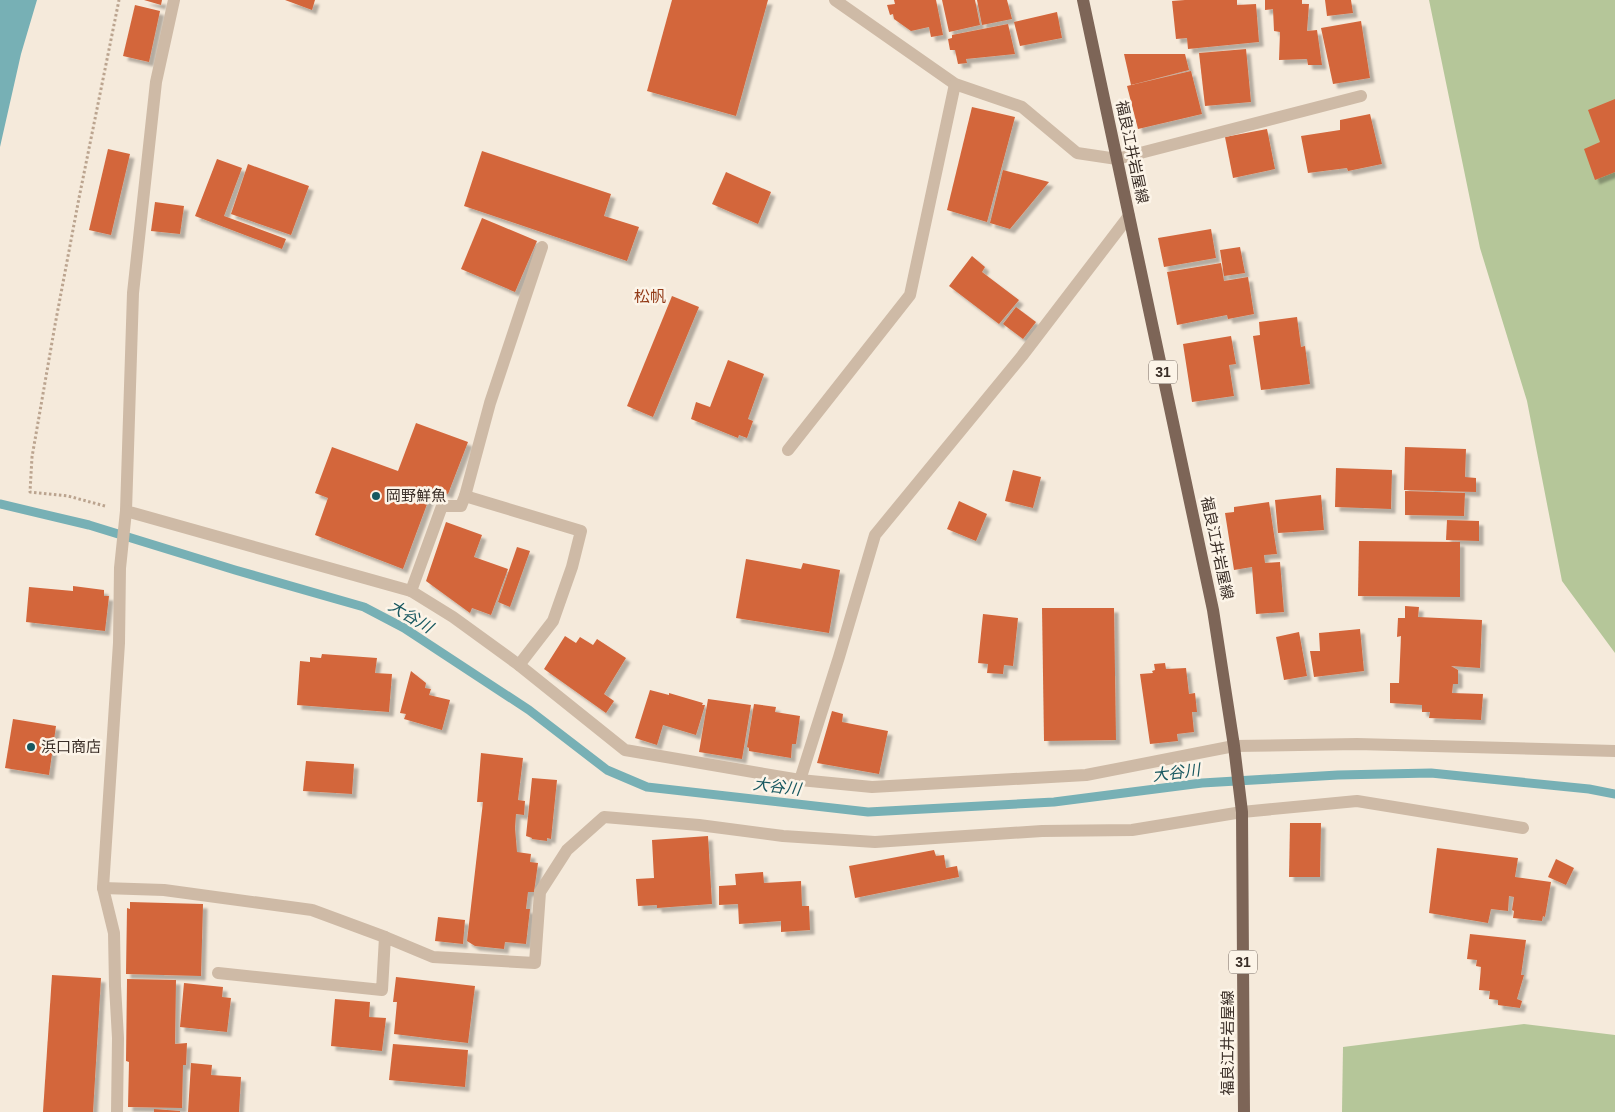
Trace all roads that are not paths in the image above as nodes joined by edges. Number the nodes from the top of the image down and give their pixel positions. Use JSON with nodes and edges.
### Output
{"nodes":[{"id":1,"x":174,"y":0,"type":"edge"},
{"id":2,"x":835,"y":0,"type":"edge"},
{"id":3,"x":1083,"y":0,"type":"edge"},
{"id":4,"x":955,"y":84,"type":"junction"},
{"id":5,"x":1361,"y":96,"type":"dead end"},
{"id":6,"x":1117,"y":159,"type":"junction"},
{"id":7,"x":1129,"y":216,"type":"junction"},
{"id":8,"x":542,"y":247,"type":"dead end"},
{"id":9,"x":788,"y":450,"type":"dead end"},
{"id":10,"x":466,"y":496,"type":"junction"},
{"id":11,"x":126,"y":511,"type":"junction"},
{"id":12,"x":411,"y":591,"type":"junction"},
{"id":13,"x":519,"y":665,"type":"junction"},
{"id":14,"x":1234,"y":746,"type":"junction"},
{"id":15,"x":1615,"y":751,"type":"edge"},
{"id":16,"x":800,"y":780,"type":"junction"},
{"id":17,"x":1242,"y":812,"type":"junction"},
{"id":18,"x":1523,"y":828,"type":"dead end"},
{"id":19,"x":104,"y":888,"type":"junction"},
{"id":20,"x":385,"y":937,"type":"junction"},
{"id":21,"x":218,"y":973,"type":"dead end"},
{"id":22,"x":117,"y":1112,"type":"edge"},
{"id":23,"x":1244,"y":1112,"type":"edge"}],
"edges":[{"from":1,"to":11,"type":"street"},
{"from":2,"to":4,"type":"street"},
{"from":3,"to":6,"type":"main road","name":"福良江井岩屋線","number":"31"},
{"from":4,"to":6,"type":"street"},
{"from":4,"to":9,"type":"street"},
{"from":5,"to":6,"type":"street"},
{"from":6,"to":7,"type":"main road","name":"福良江井岩屋線","number":"31"},
{"from":7,"to":14,"type":"main road","name":"福良江井岩屋線","number":"31"},
{"from":7,"to":16,"type":"street"},
{"from":8,"to":10,"type":"street"},
{"from":10,"to":12,"type":"street"},
{"from":10,"to":13,"type":"street"},
{"from":11,"to":12,"type":"street"},
{"from":11,"to":19,"type":"street"},
{"from":12,"to":13,"type":"street"},
{"from":13,"to":16,"type":"street"},
{"from":14,"to":15,"type":"street"},
{"from":14,"to":16,"type":"street"},
{"from":14,"to":17,"type":"main road","name":"福良江井岩屋線","number":"31"},
{"from":17,"to":18,"type":"street"},
{"from":17,"to":20,"type":"street"},
{"from":17,"to":23,"type":"main road","name":"福良江井岩屋線","number":"31"},
{"from":19,"to":20,"type":"street"},
{"from":19,"to":22,"type":"street"},
{"from":20,"to":21,"type":"street"}]}
